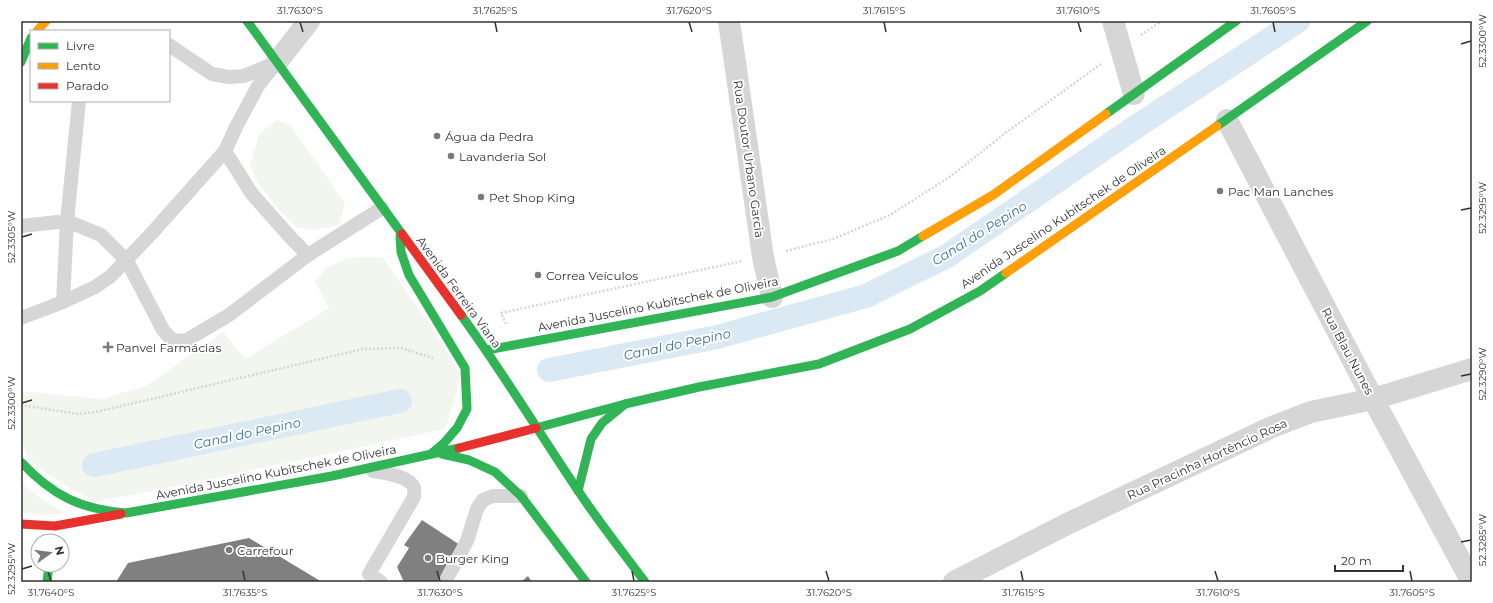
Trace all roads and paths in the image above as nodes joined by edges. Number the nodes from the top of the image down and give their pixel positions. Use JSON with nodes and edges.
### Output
{"nodes":[{"id":1,"x":46,"y":21,"type":"edge"},
{"id":2,"x":247,"y":21,"type":"edge"},
{"id":3,"x":309,"y":21,"type":"edge"},
{"id":4,"x":729,"y":21,"type":"edge"},
{"id":5,"x":1114,"y":21,"type":"edge"},
{"id":6,"x":1162,"y":21,"type":"edge"},
{"id":7,"x":1236,"y":21,"type":"edge"},
{"id":8,"x":1367,"y":21,"type":"edge"},
{"id":9,"x":38,"y":30,"type":"edge"},
{"id":10,"x":30,"y":40,"type":"edge"},
{"id":11,"x":170,"y":46,"type":"edge"},
{"id":12,"x":1121,"y":50,"type":"junction"},
{"id":13,"x":21,"y":62,"type":"edge"},
{"id":14,"x":277,"y":62,"type":"junction"},
{"id":15,"x":1134,"y":94,"type":"junction"},
{"id":16,"x":79,"y":102,"type":"edge"},
{"id":17,"x":1227,"y":120,"type":"junction"},
{"id":18,"x":225,"y":151,"type":"junction"},
{"id":19,"x":382,"y":208,"type":"junction"},
{"id":20,"x":67,"y":221,"type":"junction"},
{"id":21,"x":21,"y":226,"type":"edge"},
{"id":22,"x":400,"y":232,"type":"junction"},
{"id":23,"x":308,"y":255,"type":"junction"},
{"id":24,"x":763,"y":257,"type":"junction"},
{"id":25,"x":127,"y":261,"type":"junction"},
{"id":26,"x":772,"y":297,"type":"junction"},
{"id":27,"x":63,"y":302,"type":"junction"},
{"id":28,"x":21,"y":318,"type":"edge"},
{"id":29,"x":514,"y":344,"type":"junction"},
{"id":30,"x":401,"y":348,"type":"dead end"},
{"id":31,"x":487,"y":350,"type":"junction"},
{"id":32,"x":1472,"y":369,"type":"edge"},
{"id":33,"x":1372,"y":399,"type":"junction"},
{"id":34,"x":625,"y":404,"type":"junction"},
{"id":35,"x":21,"y":405,"type":"edge"},
{"id":36,"x":536,"y":428,"type":"junction"},
{"id":37,"x":435,"y":454,"type":"junction"},
{"id":38,"x":21,"y":462,"type":"edge"},
{"id":39,"x":361,"y":469,"type":"junction"},
{"id":40,"x":578,"y":491,"type":"junction"},
{"id":41,"x":521,"y":496,"type":"junction"},
{"id":42,"x":126,"y":513,"type":"junction"},
{"id":43,"x":21,"y":524,"type":"edge"},
{"id":44,"x":381,"y":582,"type":"edge"},
{"id":45,"x":445,"y":582,"type":"edge"},
{"id":46,"x":586,"y":582,"type":"edge"},
{"id":47,"x":645,"y":582,"type":"edge"},
{"id":48,"x":954,"y":582,"type":"edge"},
{"id":49,"x":1472,"y":582,"type":"edge"}],
"edges":[{"from":1,"to":9,"type":"main road"},
{"from":2,"to":14,"type":"main road","name":"Avenida Ferreira Viana"},
{"from":3,"to":14,"type":"street"},
{"from":4,"to":24,"type":"street","name":"Rua Doutor Urbano Garcia"},
{"from":5,"to":12,"type":"street"},
{"from":6,"to":12,"type":"path"},
{"from":7,"to":15,"type":"main road","name":"Avenida Juscelino Kubitschek de Oliveira"},
{"from":8,"to":17,"type":"main road","name":"Avenida Juscelino Kubitschek de Oliveira"},
{"from":10,"to":13,"type":"main road"},
{"from":11,"to":14,"type":"lane"},
{"from":12,"to":15,"type":"street"},
{"from":12,"to":24,"type":"path"},
{"from":14,"to":18,"type":"lane"},
{"from":14,"to":19,"type":"main road","name":"Avenida Ferreira Viana"},
{"from":15,"to":26,"type":"main road","name":"Avenida Juscelino Kubitschek de Oliveira"},
{"from":16,"to":20,"type":"lane"},
{"from":17,"to":33,"type":"street","name":"Rua Blau Nunes"},
{"from":17,"to":34,"type":"main road","name":"Avenida Juscelino Kubitschek de Oliveira"},
{"from":18,"to":23,"type":"lane"},
{"from":18,"to":25,"type":"lane"},
{"from":19,"to":22,"type":"main road","name":"Avenida Ferreira Viana"},
{"from":19,"to":23,"type":"lane"},
{"from":20,"to":21,"type":"lane"},
{"from":20,"to":25,"type":"lane"},
{"from":20,"to":27,"type":"lane"},
{"from":22,"to":31,"type":"main road","name":"Avenida Ferreira Viana"},
{"from":22,"to":37,"type":"main road"},
{"from":23,"to":25,"type":"lane"},
{"from":24,"to":26,"type":"street","name":"Rua Doutor Urbano Garcia"},
{"from":24,"to":29,"type":"path"},
{"from":25,"to":27,"type":"lane"},
{"from":26,"to":29,"type":"main road","name":"Avenida Juscelino Kubitschek de Oliveira"},
{"from":27,"to":28,"type":"lane"},
{"from":29,"to":31,"type":"main road","name":"Avenida Juscelino Kubitschek de Oliveira"},
{"from":30,"to":35,"type":"path"},
{"from":31,"to":36,"type":"main road","name":"Avenida Ferreira Viana"},
{"from":32,"to":33,"type":"street","name":"Rua Pracinha Hortêncio Rosa"},
{"from":33,"to":48,"type":"street","name":"Rua Pracinha Hortêncio Rosa"},
{"from":33,"to":49,"type":"street","name":"Rua Blau Nunes"},
{"from":34,"to":36,"type":"main road","name":"Avenida Juscelino Kubitschek de Oliveira"},
{"from":34,"to":40,"type":"main road"},
{"from":36,"to":37,"type":"main road","name":"Avenida Juscelino Kubitschek de Oliveira"},
{"from":36,"to":40,"type":"main road","name":"Avenida Ferreira Viana"},
{"from":37,"to":39,"type":"main road","name":"Avenida Juscelino Kubitschek de Oliveira"},
{"from":37,"to":41,"type":"main road"},
{"from":38,"to":42,"type":"main road"},
{"from":39,"to":42,"type":"main road","name":"Avenida Juscelino Kubitschek de Oliveira"},
{"from":39,"to":44,"type":"lane"},
{"from":40,"to":47,"type":"main road","name":"Avenida Ferreira Viana"},
{"from":41,"to":45,"type":"lane"},
{"from":41,"to":46,"type":"main road"},
{"from":42,"to":43,"type":"main road","name":"Avenida Juscelino Kubitschek de Oliveira"}]}
